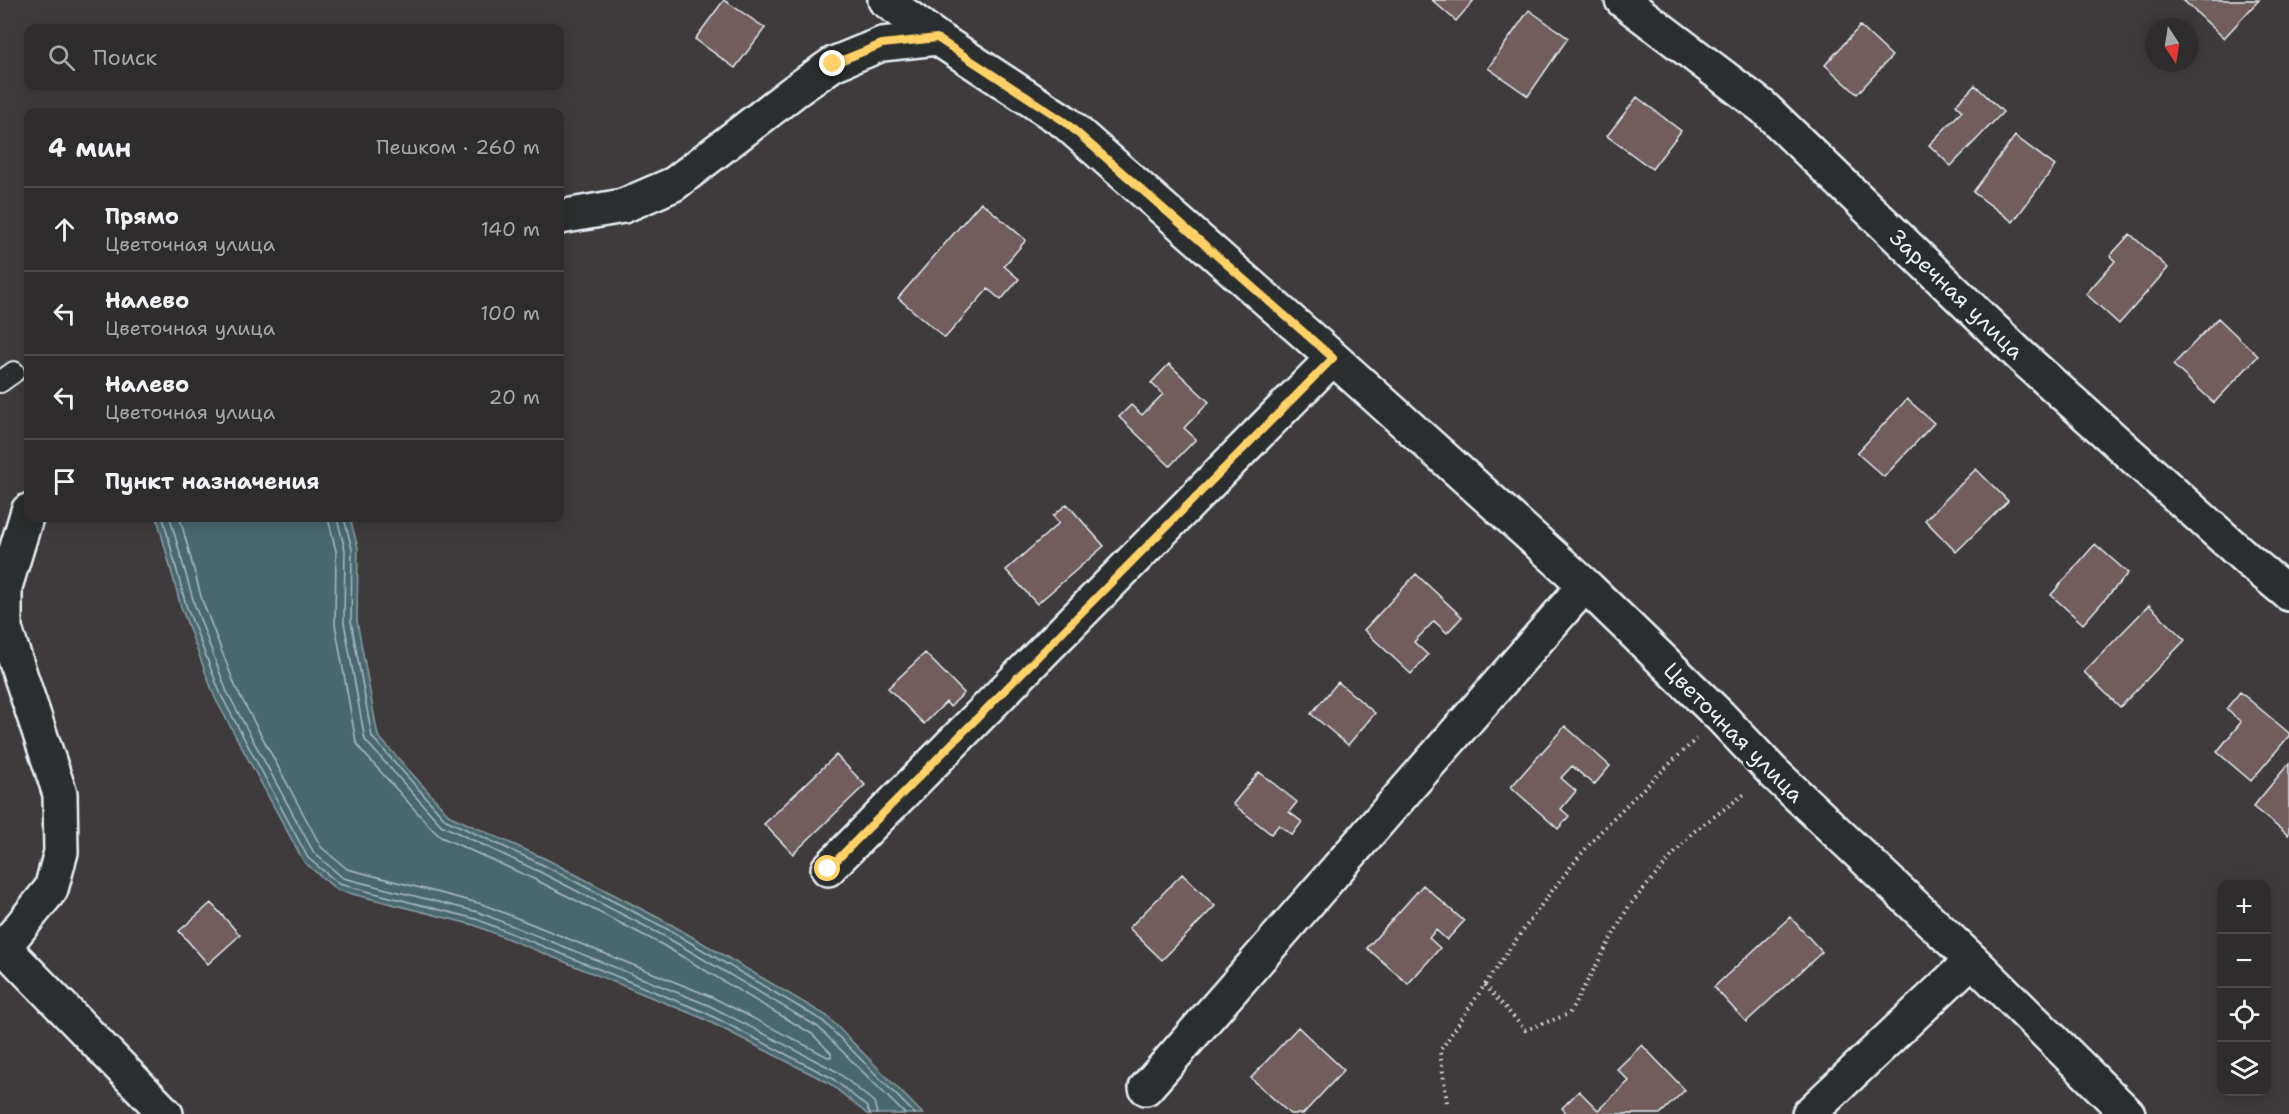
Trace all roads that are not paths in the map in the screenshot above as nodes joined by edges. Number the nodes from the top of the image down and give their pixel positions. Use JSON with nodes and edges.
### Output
{"nodes":[{"id":1,"x":885,"y":0,"type":"edge"},
{"id":2,"x":1622,"y":0,"type":"edge"},
{"id":3,"x":937,"y":38,"type":"junction"},
{"id":4,"x":564,"y":216,"type":"edge"},
{"id":5,"x":1333,"y":358,"type":"junction"},
{"id":6,"x":25,"y":522,"type":"edge"},
{"id":7,"x":1585,"y":585,"type":"junction"},
{"id":8,"x":2289,"y":594,"type":"edge"},
{"id":9,"x":828,"y":869,"type":"dead end"},
{"id":10,"x":2,"y":948,"type":"edge"},
{"id":11,"x":1972,"y":960,"type":"junction"},
{"id":12,"x":1146,"y":1088,"type":"dead end"},
{"id":13,"x":166,"y":1114,"type":"edge"},
{"id":14,"x":1809,"y":1114,"type":"edge"},
{"id":15,"x":2128,"y":1114,"type":"edge"}],
"edges":[{"from":1,"to":3,"type":"street","name":"Цветочная улица"},
{"from":2,"to":8,"type":"street","name":"Заречная улица"},
{"from":3,"to":4,"type":"street"},
{"from":3,"to":5,"type":"street","name":"Цветочная улица"},
{"from":5,"to":7,"type":"street","name":"Цветочная улица"},
{"from":5,"to":9,"type":"street"},
{"from":6,"to":10,"type":"street"},
{"from":7,"to":11,"type":"street","name":"Цветочная улица"},
{"from":7,"to":12,"type":"street"},
{"from":10,"to":13,"type":"street"},
{"from":11,"to":14,"type":"street"},
{"from":11,"to":15,"type":"street","name":"Цветочная улица"}]}
